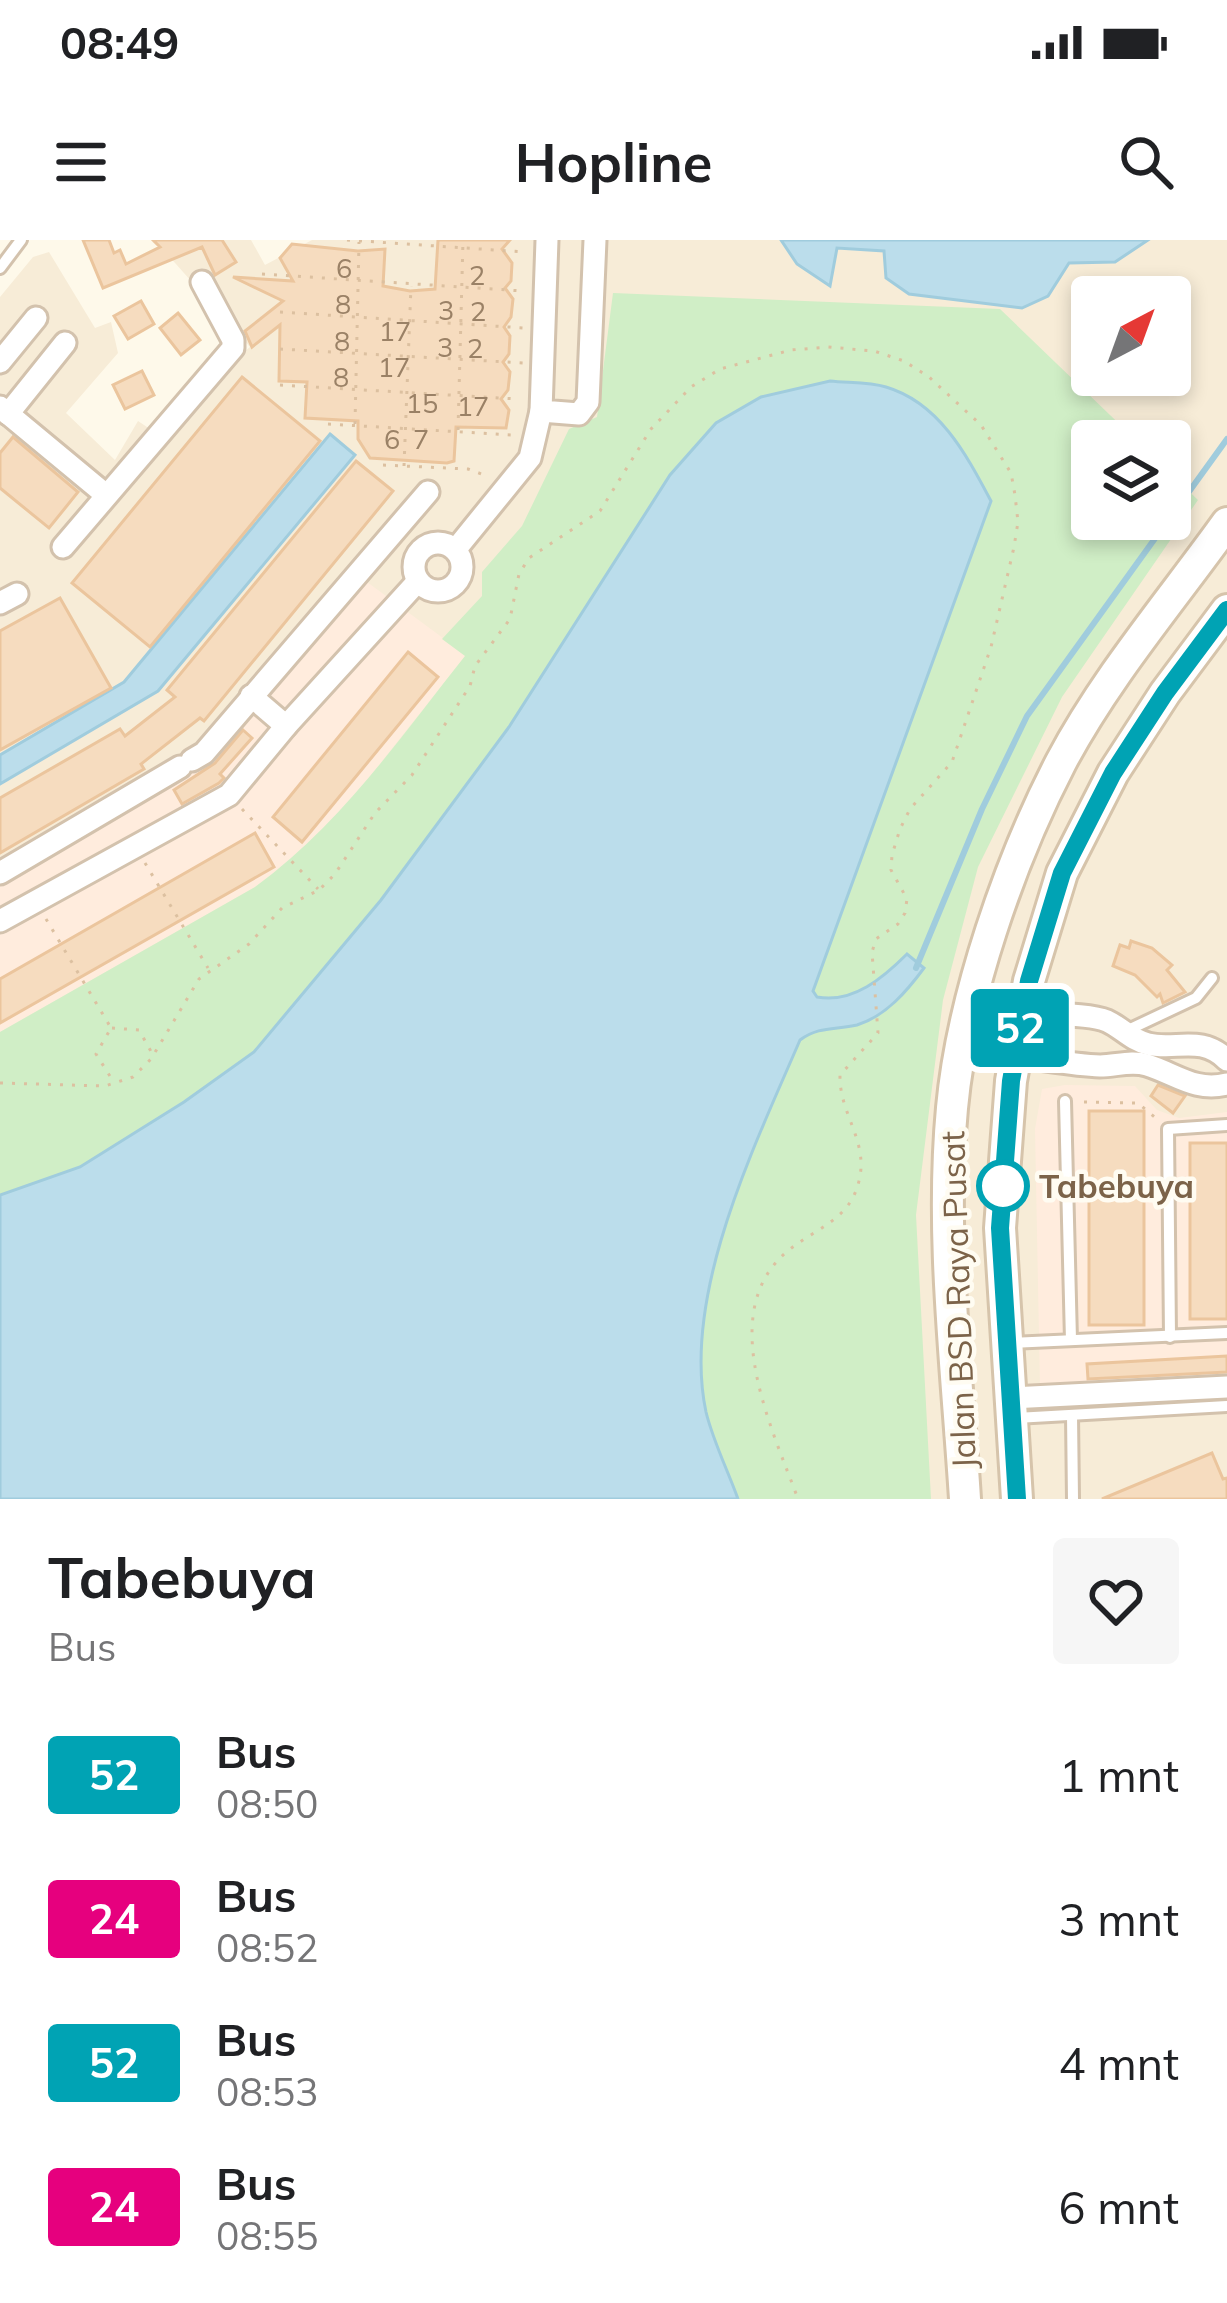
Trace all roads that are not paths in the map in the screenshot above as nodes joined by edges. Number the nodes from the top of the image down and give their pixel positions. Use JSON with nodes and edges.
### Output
{"nodes":[{"id":1,"x":21,"y":240,"type":"edge"},
{"id":2,"x":596,"y":240,"type":"edge"},
{"id":3,"x":547,"y":247,"type":"edge"},
{"id":4,"x":0,"y":268,"type":"edge"},
{"id":5,"x":202,"y":282,"type":"dead end"},
{"id":6,"x":36,"y":318,"type":"dead end"},
{"id":7,"x":64,"y":343,"type":"dead end"},
{"id":8,"x":0,"y":362,"type":"edge"},
{"id":9,"x":542,"y":406,"type":"junction"},
{"id":10,"x":4,"y":411,"type":"edge"},
{"id":11,"x":428,"y":492,"type":"dead end"},
{"id":12,"x":106,"y":495,"type":"junction"},
{"id":13,"x":1227,"y":523,"type":"edge"},
{"id":14,"x":63,"y":547,"type":"dead end"},
{"id":15,"x":456,"y":549,"type":"junction"},
{"id":16,"x":418,"y":581,"type":"junction"},
{"id":17,"x":1227,"y":610,"type":"edge"},
{"id":18,"x":251,"y":696,"type":"junction"},
{"id":19,"x":286,"y":726,"type":"junction"},
{"id":20,"x":0,"y":873,"type":"edge"},
{"id":21,"x":0,"y":921,"type":"edge"},
{"id":22,"x":1212,"y":978,"type":"dead end"},
{"id":23,"x":1023,"y":1013,"type":"junction"},
{"id":24,"x":1129,"y":1045,"type":"junction"},
{"id":25,"x":1015,"y":1056,"type":"junction"},
{"id":26,"x":1227,"y":1060,"type":"edge"},
{"id":27,"x":1227,"y":1084,"type":"edge"},
{"id":28,"x":1065,"y":1101,"type":"road end"},
{"id":29,"x":1227,"y":1125,"type":"edge"},
{"id":30,"x":1227,"y":1333,"type":"edge"},
{"id":31,"x":1170,"y":1336,"type":"junction"},
{"id":32,"x":1071,"y":1340,"type":"junction"},
{"id":33,"x":1008,"y":1343,"type":"junction"},
{"id":34,"x":1227,"y":1387,"type":"edge"},
{"id":35,"x":1227,"y":1406,"type":"edge"},
{"id":36,"x":1012,"y":1408,"type":"junction"},
{"id":37,"x":1072,"y":1415,"type":"junction"},
{"id":38,"x":965,"y":1499,"type":"edge"},
{"id":39,"x":1017,"y":1499,"type":"edge"},
{"id":40,"x":1073,"y":1499,"type":"edge"}],
"edges":[{"from":1,"to":4,"type":"lane"},
{"from":2,"to":9,"type":"street"},
{"from":3,"to":9,"type":"street"},
{"from":5,"to":12,"type":"street"},
{"from":6,"to":8,"type":"street"},
{"from":7,"to":10,"type":"street"},
{"from":9,"to":15,"type":"street"},
{"from":10,"to":12,"type":"street"},
{"from":11,"to":18,"type":"street"},
{"from":12,"to":14,"type":"street"},
{"from":13,"to":38,"type":"main road","name":"Jalan BSD Raya Pusat"},
{"from":15,"to":16,"type":"street"},
{"from":15,"to":16,"type":"street"},
{"from":16,"to":19,"type":"street"},
{"from":17,"to":23,"type":"main road","name":"Jalan BSD Raya Pusat"},
{"from":18,"to":19,"type":"street"},
{"from":18,"to":20,"type":"street"},
{"from":19,"to":21,"type":"street"},
{"from":22,"to":24,"type":"lane"},
{"from":23,"to":24,"type":"street"},
{"from":23,"to":25,"type":"main road","name":"Jalan BSD Raya Pusat"},
{"from":24,"to":25,"type":"street"},
{"from":24,"to":26,"type":"street"},
{"from":24,"to":27,"type":"street"},
{"from":25,"to":33,"type":"main road","name":"Jalan BSD Raya Pusat"},
{"from":28,"to":32,"type":"lane"},
{"from":29,"to":31,"type":"lane"},
{"from":30,"to":31,"type":"lane"},
{"from":31,"to":32,"type":"lane"},
{"from":32,"to":33,"type":"lane"},
{"from":33,"to":36,"type":"main road","name":"Jalan BSD Raya Pusat"},
{"from":34,"to":36,"type":"street"},
{"from":35,"to":37,"type":"lane"},
{"from":36,"to":37,"type":"lane"},
{"from":36,"to":39,"type":"main road","name":"Jalan BSD Raya Pusat"},
{"from":37,"to":40,"type":"lane"}]}
